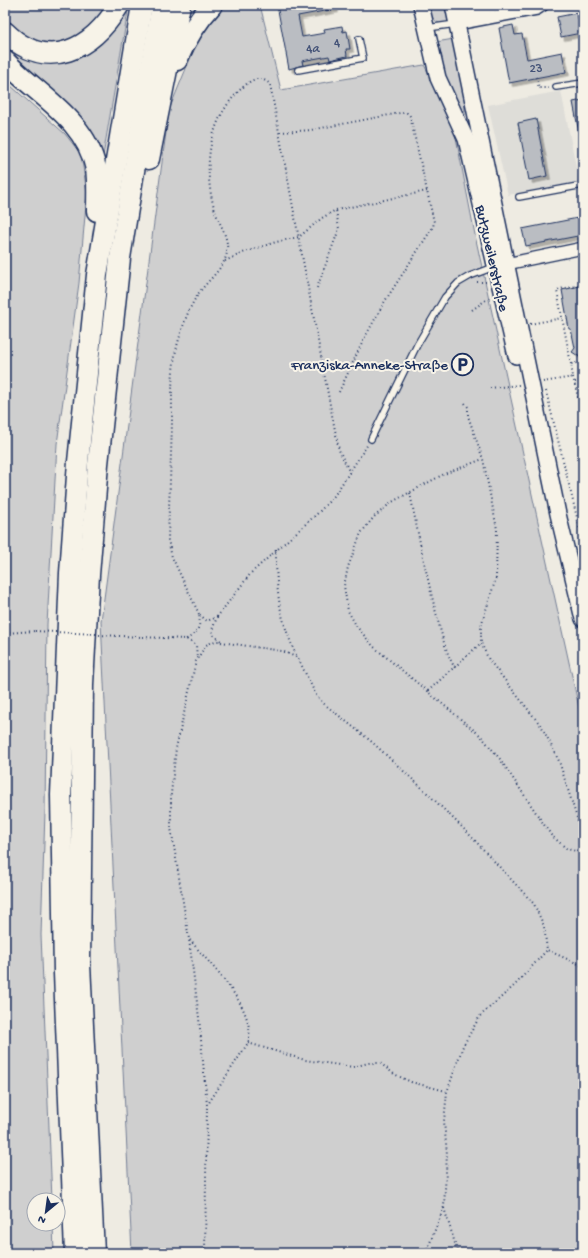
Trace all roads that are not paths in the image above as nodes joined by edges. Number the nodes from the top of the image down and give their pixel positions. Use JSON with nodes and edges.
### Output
{"nodes":[{"id":1,"x":119,"y":5,"type":"edge"},
{"id":2,"x":142,"y":5,"type":"edge"},
{"id":3,"x":162,"y":5,"type":"edge"},
{"id":4,"x":180,"y":5,"type":"edge"},
{"id":5,"x":212,"y":5,"type":"edge"},
{"id":6,"x":421,"y":5,"type":"edge"},
{"id":7,"x":501,"y":5,"type":"edge"},
{"id":8,"x":543,"y":5,"type":"edge"},
{"id":9,"x":455,"y":15,"type":"edge"},
{"id":10,"x":426,"y":28,"type":"junction"},
{"id":11,"x":5,"y":32,"type":"edge"},
{"id":12,"x":359,"y":39,"type":"dead end"},
{"id":13,"x":5,"y":61,"type":"edge"},
{"id":14,"x":298,"y":70,"type":"dead end"},
{"id":15,"x":583,"y":83,"type":"edge"},
{"id":16,"x":556,"y":88,"type":"road end"},
{"id":17,"x":160,"y":101,"type":"junction"},
{"id":18,"x":583,"y":185,"type":"edge"},
{"id":19,"x":519,"y":197,"type":"dead end"},
{"id":20,"x":126,"y":220,"type":"junction"},
{"id":21,"x":583,"y":248,"type":"edge"},
{"id":22,"x":501,"y":265,"type":"junction"},
{"id":23,"x":96,"y":275,"type":"junction"},
{"id":24,"x":371,"y":439,"type":"road end"},
{"id":25,"x":583,"y":619,"type":"edge"},
{"id":26,"x":74,"y":1253,"type":"edge"},
{"id":27,"x":94,"y":1253,"type":"edge"}],
"edges":[{"from":1,"to":11,"type":"highway"},
{"from":2,"to":23,"type":"highway"},
{"from":3,"to":20,"type":"highway"},
{"from":4,"to":17,"type":"highway"},
{"from":5,"to":17,"type":"highway"},
{"from":6,"to":10,"type":"main road","name":"Butzweilerstraße"},
{"from":7,"to":9,"type":"street"},
{"from":8,"to":9,"type":"street"},
{"from":9,"to":10,"type":"lane"},
{"from":9,"to":22,"type":"main road","name":"Butzweilerstraße"},
{"from":10,"to":22,"type":"main road","name":"Butzweilerstraße"},
{"from":12,"to":14,"type":"lane"},
{"from":13,"to":23,"type":"highway"},
{"from":15,"to":16,"type":"lane"},
{"from":17,"to":20,"type":"highway"},
{"from":18,"to":19,"type":"lane"},
{"from":20,"to":27,"type":"highway"},
{"from":21,"to":22,"type":"street"},
{"from":22,"to":24,"type":"lane"},
{"from":22,"to":25,"type":"main road","name":"Butzweilerstraße"},
{"from":23,"to":26,"type":"highway"}]}
